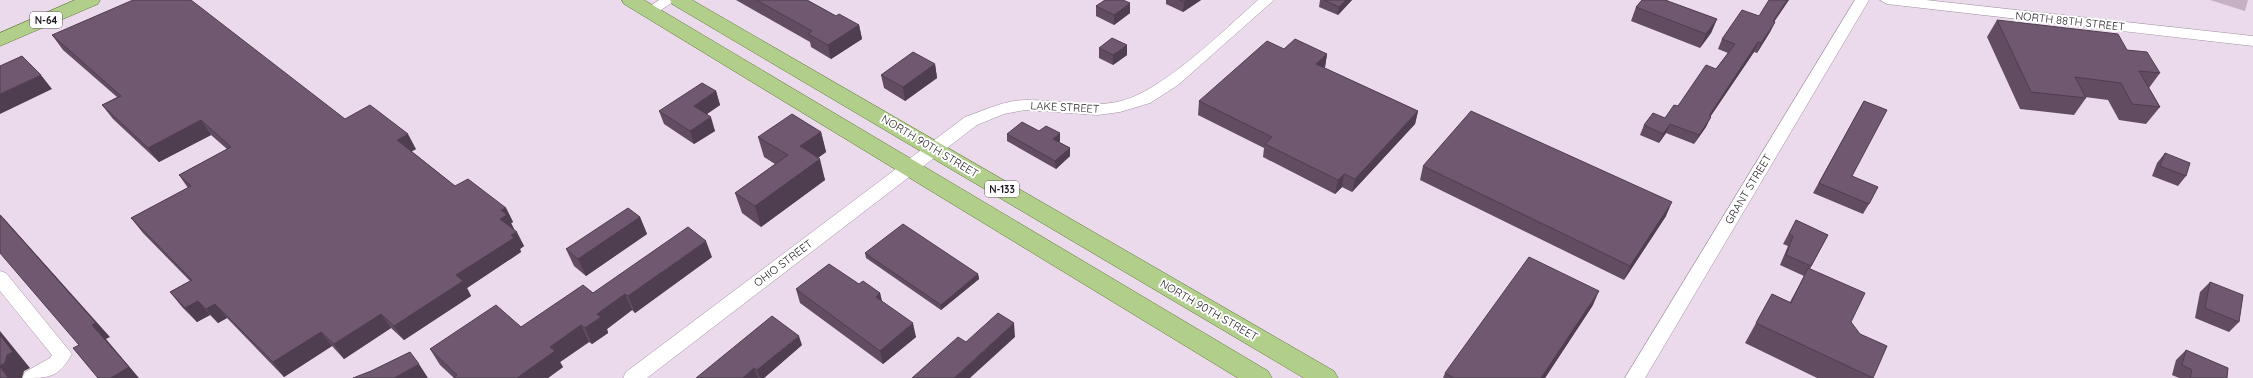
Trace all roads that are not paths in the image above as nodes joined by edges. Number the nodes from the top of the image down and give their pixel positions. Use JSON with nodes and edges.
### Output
{"nodes":[{"id":1,"x":54,"y":0,"type":"edge"},
{"id":2,"x":91,"y":0,"type":"edge"},
{"id":3,"x":631,"y":0,"type":"edge"},
{"id":4,"x":669,"y":0,"type":"edge"},
{"id":5,"x":679,"y":0,"type":"edge"},
{"id":6,"x":1267,"y":0,"type":"edge"},
{"id":7,"x":1862,"y":0,"type":"edge"},
{"id":8,"x":1887,"y":0,"type":"edge"},
{"id":9,"x":650,"y":11,"type":"junction"},
{"id":10,"x":0,"y":23,"type":"edge"},
{"id":11,"x":0,"y":40,"type":"edge"},
{"id":12,"x":2253,"y":41,"type":"edge"},
{"id":13,"x":933,"y":148,"type":"junction"},
{"id":14,"x":908,"y":167,"type":"junction"},
{"id":15,"x":0,"y":278,"type":"edge"},
{"id":16,"x":32,"y":378,"type":"edge"},
{"id":17,"x":633,"y":378,"type":"edge"},
{"id":18,"x":1259,"y":378,"type":"edge"},
{"id":19,"x":1325,"y":378,"type":"edge"},
{"id":20,"x":1635,"y":378,"type":"edge"}],
"edges":[{"from":1,"to":10,"type":"main road","number":"N-64"},
{"from":2,"to":11,"type":"main road","number":"N-64"},
{"from":3,"to":9,"type":"main road","number":"N-133"},
{"from":4,"to":9,"type":"street"},
{"from":5,"to":13,"type":"main road","name":"NORTH 90TH STREET","number":"N-133"},
{"from":6,"to":13,"type":"street","name":"LAKE STREET"},
{"from":7,"to":20,"type":"street","name":"GRANT STREET"},
{"from":8,"to":12,"type":"street","name":"NORTH 88TH STREET"},
{"from":9,"to":14,"type":"main road","number":"N-133"},
{"from":13,"to":14,"type":"street","name":"OHIO STREET"},
{"from":13,"to":19,"type":"main road","name":"NORTH 90TH STREET","number":"N-133"},
{"from":14,"to":17,"type":"street","name":"OHIO STREET"},
{"from":14,"to":18,"type":"main road","number":"N-133"},
{"from":15,"to":16,"type":"street"}]}
